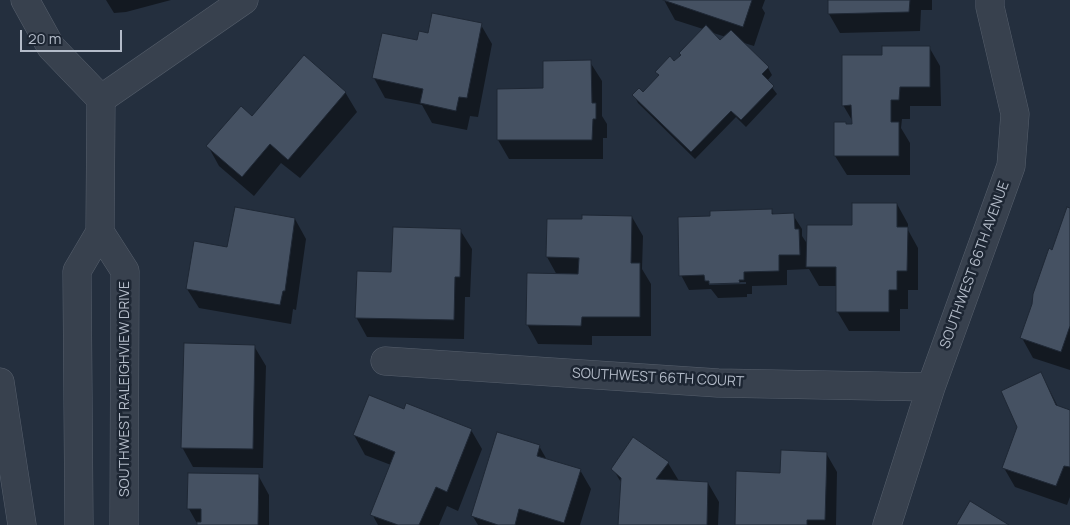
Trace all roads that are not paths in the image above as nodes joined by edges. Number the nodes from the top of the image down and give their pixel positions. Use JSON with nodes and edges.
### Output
{"nodes":[{"id":1,"x":25,"y":0,"type":"edge"},
{"id":2,"x":244,"y":0,"type":"edge"},
{"id":3,"x":990,"y":0,"type":"edge"},
{"id":4,"x":101,"y":100,"type":"junction"},
{"id":5,"x":100,"y":232,"type":"junction"},
{"id":6,"x":386,"y":361,"type":"dead end"},
{"id":7,"x":0,"y":382,"type":"edge"},
{"id":8,"x":930,"y":387,"type":"junction"},
{"id":9,"x":22,"y":525,"type":"edge"},
{"id":10,"x":79,"y":525,"type":"edge"},
{"id":11,"x":124,"y":525,"type":"edge"},
{"id":12,"x":887,"y":525,"type":"edge"}],
"edges":[{"from":1,"to":4,"type":"street"},
{"from":2,"to":4,"type":"street"},
{"from":3,"to":8,"type":"street","name":"SOUTHWEST 66TH AVENUE"},
{"from":4,"to":5,"type":"street"},
{"from":5,"to":10,"type":"street"},
{"from":5,"to":11,"type":"street","name":"SOUTHWEST RALEIGHVIEW DRIVE"},
{"from":6,"to":8,"type":"street","name":"SOUTHWEST 66TH COURT"},
{"from":7,"to":9,"type":"street"},
{"from":8,"to":12,"type":"street","name":"SOUTHWEST 66TH AVENUE"}]}
